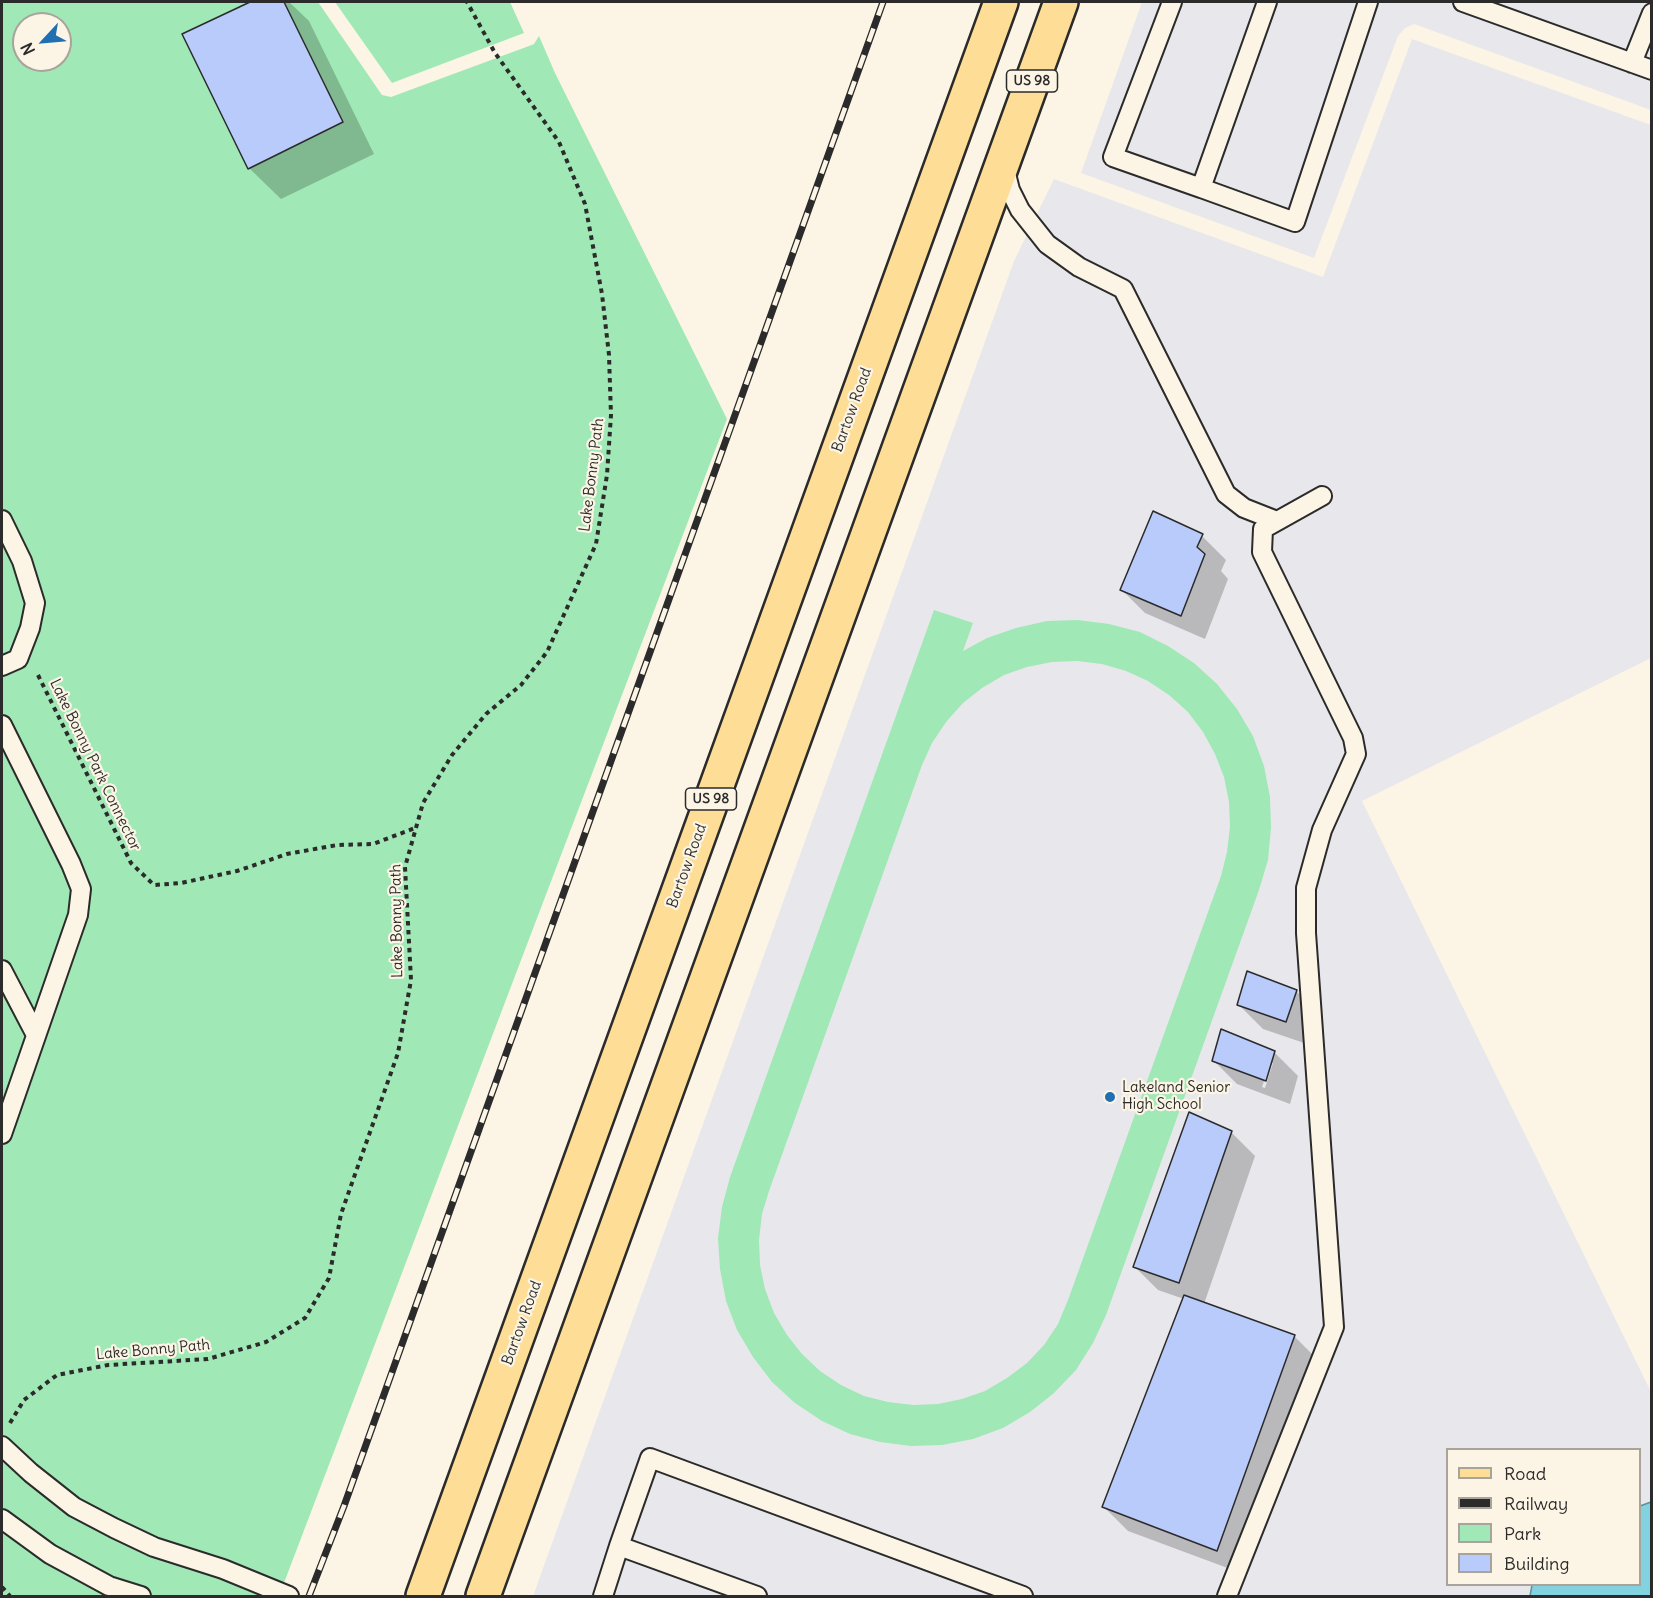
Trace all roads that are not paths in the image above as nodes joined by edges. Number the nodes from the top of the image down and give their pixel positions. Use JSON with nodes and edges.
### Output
{"nodes":[{"id":1,"x":1001,"y":2,"type":"edge"},
{"id":2,"x":1061,"y":2,"type":"edge"},
{"id":3,"x":1172,"y":2,"type":"edge"},
{"id":4,"x":1267,"y":2,"type":"edge"},
{"id":5,"x":1368,"y":2,"type":"edge"},
{"id":6,"x":1463,"y":2,"type":"edge"},
{"id":7,"x":1652,"y":13,"type":"edge"},
{"id":8,"x":1632,"y":63,"type":"junction"},
{"id":9,"x":1652,"y":70,"type":"edge"},
{"id":10,"x":1003,"y":160,"type":"junction"},
{"id":11,"x":1201,"y":188,"type":"junction"},
{"id":12,"x":1322,"y":496,"type":"dead end"},
{"id":13,"x":2,"y":520,"type":"edge"},
{"id":14,"x":1277,"y":521,"type":"junction"},
{"id":15,"x":2,"y":666,"type":"edge"},
{"id":16,"x":2,"y":725,"type":"edge"},
{"id":17,"x":2,"y":970,"type":"edge"},
{"id":18,"x":36,"y":1035,"type":"junction"},
{"id":19,"x":2,"y":1134,"type":"edge"},
{"id":20,"x":5,"y":1437,"type":"edge"},
{"id":21,"x":2,"y":1519,"type":"edge"},
{"id":22,"x":619,"y":1546,"type":"junction"},
{"id":23,"x":141,"y":1596,"type":"edge"},
{"id":24,"x":289,"y":1596,"type":"edge"},
{"id":25,"x":423,"y":1596,"type":"edge"},
{"id":26,"x":483,"y":1596,"type":"edge"},
{"id":27,"x":603,"y":1596,"type":"edge"},
{"id":28,"x":757,"y":1596,"type":"edge"},
{"id":29,"x":1023,"y":1596,"type":"edge"},
{"id":30,"x":1227,"y":1596,"type":"edge"}],
"edges":[{"from":1,"to":25,"type":"main road","name":"Bartow Road","number":"US 98"},
{"from":2,"to":10,"type":"main road","number":"US 98"},
{"from":3,"to":11,"type":"lane"},
{"from":4,"to":11,"type":"lane"},
{"from":5,"to":11,"type":"lane"},
{"from":6,"to":8,"type":"lane"},
{"from":7,"to":8,"type":"lane"},
{"from":8,"to":9,"type":"lane"},
{"from":10,"to":14,"type":"lane"},
{"from":10,"to":26,"type":"main road","number":"US 98"},
{"from":12,"to":14,"type":"lane"},
{"from":13,"to":15,"type":"lane"},
{"from":14,"to":30,"type":"lane"},
{"from":16,"to":18,"type":"lane"},
{"from":17,"to":18,"type":"lane"},
{"from":18,"to":19,"type":"lane"},
{"from":20,"to":24,"type":"lane"},
{"from":21,"to":23,"type":"lane"},
{"from":22,"to":27,"type":"lane"},
{"from":22,"to":28,"type":"lane"},
{"from":22,"to":29,"type":"lane"}]}
